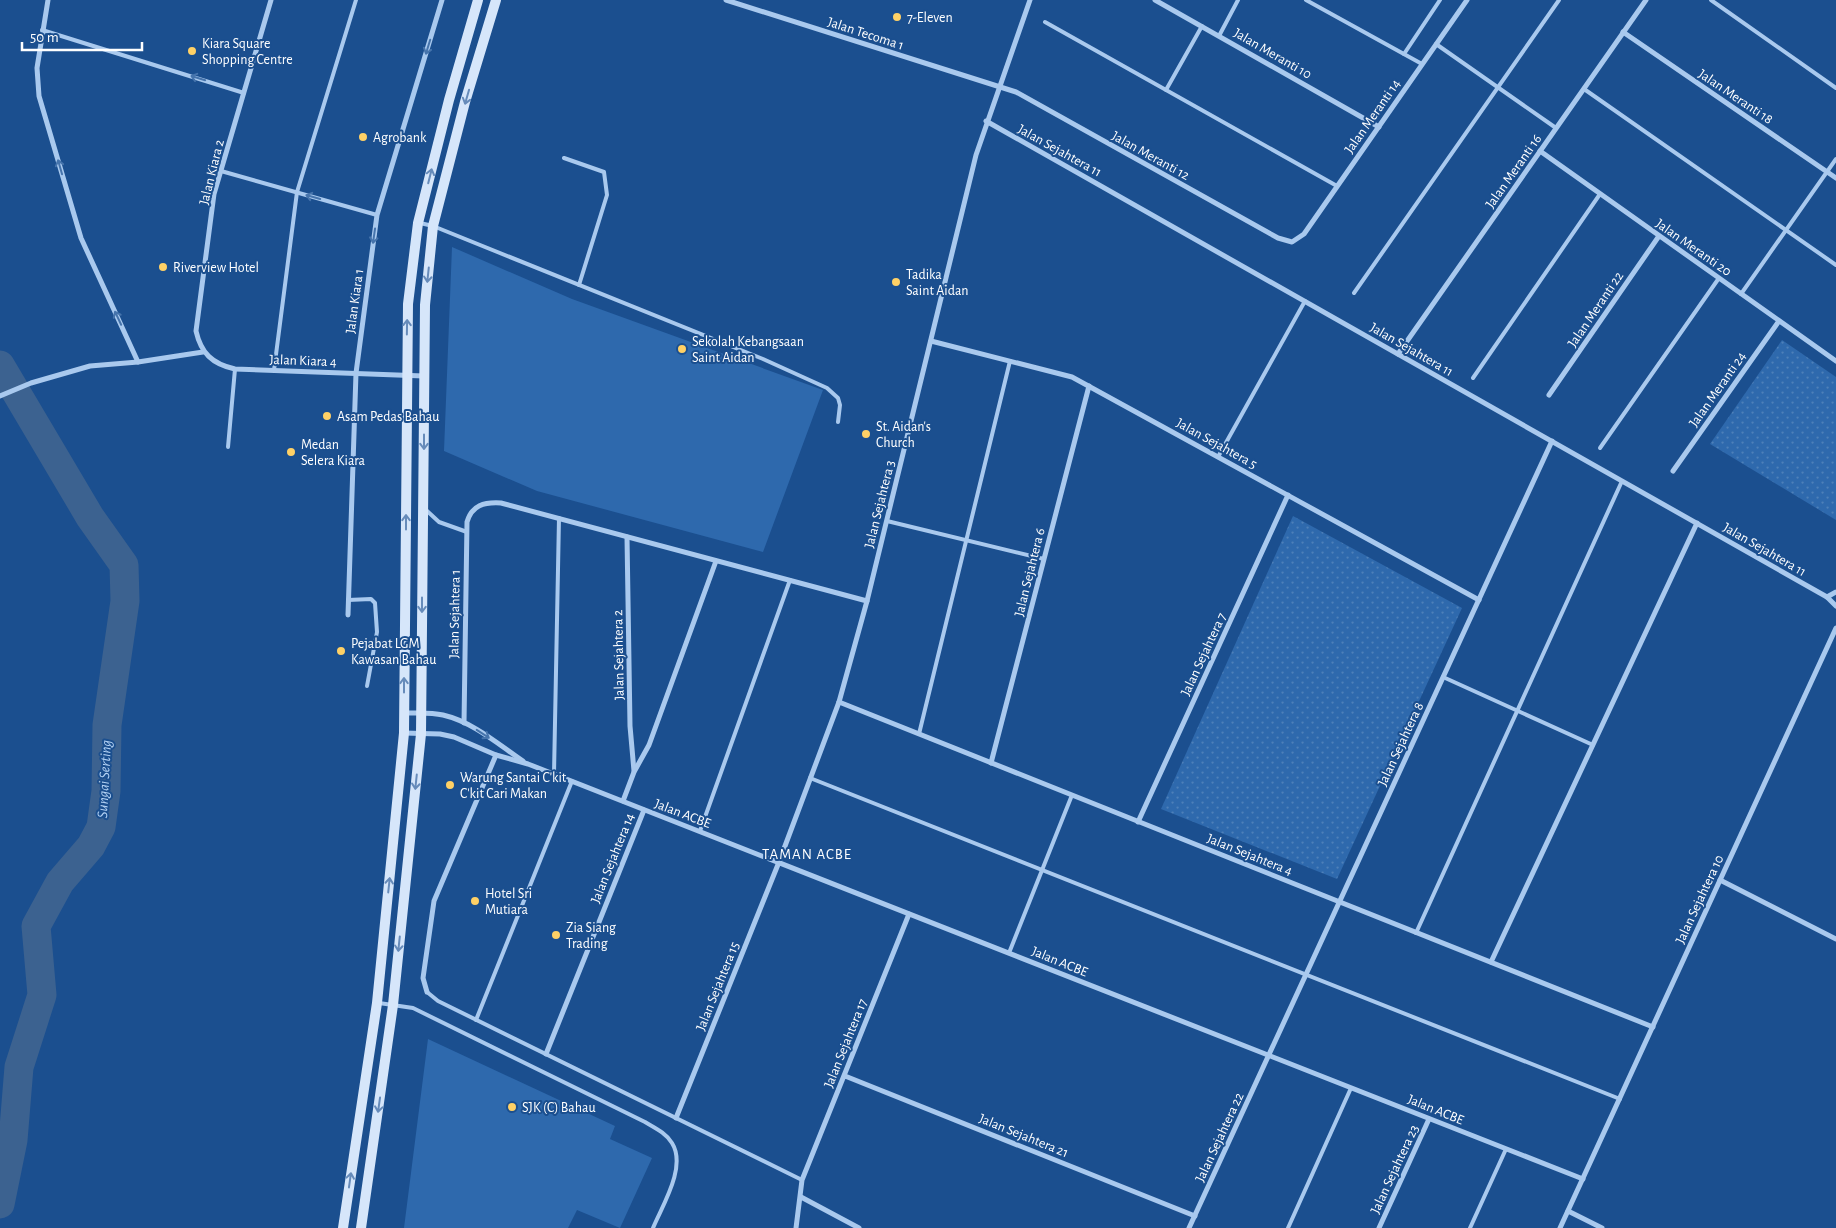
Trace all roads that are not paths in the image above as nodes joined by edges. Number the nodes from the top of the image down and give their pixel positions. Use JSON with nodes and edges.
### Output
{"nodes":[{"id":1,"x":48,"y":0,"type":"edge"},
{"id":2,"x":272,"y":0,"type":"edge"},
{"id":3,"x":356,"y":0,"type":"edge"},
{"id":4,"x":442,"y":0,"type":"edge"},
{"id":5,"x":478,"y":0,"type":"edge"},
{"id":6,"x":496,"y":0,"type":"edge"},
{"id":7,"x":729,"y":0,"type":"edge"},
{"id":8,"x":1030,"y":0,"type":"edge"},
{"id":9,"x":1156,"y":0,"type":"edge"},
{"id":10,"x":1238,"y":0,"type":"edge"},
{"id":11,"x":1306,"y":0,"type":"edge"},
{"id":12,"x":1440,"y":0,"type":"edge"},
{"id":13,"x":1467,"y":0,"type":"edge"},
{"id":14,"x":1559,"y":0,"type":"edge"},
{"id":15,"x":1646,"y":0,"type":"edge"},
{"id":16,"x":1711,"y":0,"type":"edge"},
{"id":17,"x":1045,"y":22,"type":"dead end"},
{"id":18,"x":1202,"y":26,"type":"junction"},
{"id":19,"x":42,"y":30,"type":"junction"},
{"id":20,"x":1623,"y":32,"type":"junction"},
{"id":21,"x":1219,"y":36,"type":"junction"},
{"id":22,"x":1436,"y":44,"type":"junction"},
{"id":23,"x":1404,"y":54,"type":"junction"},
{"id":24,"x":1422,"y":64,"type":"junction"},
{"id":25,"x":998,"y":88,"type":"junction"},
{"id":26,"x":1498,"y":88,"type":"junction"},
{"id":27,"x":1836,"y":88,"type":"edge"},
{"id":28,"x":1584,"y":89,"type":"junction"},
{"id":29,"x":1166,"y":90,"type":"junction"},
{"id":30,"x":244,"y":92,"type":"junction"},
{"id":31,"x":986,"y":121,"type":"junction"},
{"id":32,"x":1379,"y":127,"type":"junction"},
{"id":33,"x":1556,"y":128,"type":"junction"},
{"id":34,"x":1540,"y":152,"type":"junction"},
{"id":35,"x":564,"y":158,"type":"dead end"},
{"id":36,"x":1836,"y":159,"type":"edge"},
{"id":37,"x":221,"y":171,"type":"junction"},
{"id":38,"x":1827,"y":172,"type":"junction"},
{"id":39,"x":1836,"y":178,"type":"edge"},
{"id":40,"x":1337,"y":186,"type":"junction"},
{"id":41,"x":297,"y":192,"type":"junction"},
{"id":42,"x":1600,"y":194,"type":"junction"},
{"id":43,"x":377,"y":215,"type":"junction"},
{"id":44,"x":418,"y":223,"type":"junction"},
{"id":45,"x":433,"y":226,"type":"junction"},
{"id":46,"x":1786,"y":230,"type":"junction"},
{"id":47,"x":1659,"y":236,"type":"junction"},
{"id":48,"x":1292,"y":242,"type":"joint"},
{"id":49,"x":1836,"y":265,"type":"edge"},
{"id":50,"x":1719,"y":278,"type":"junction"},
{"id":51,"x":579,"y":285,"type":"junction"},
{"id":52,"x":1354,"y":293,"type":"dead end"},
{"id":53,"x":1741,"y":294,"type":"junction"},
{"id":54,"x":1305,"y":301,"type":"junction"},
{"id":55,"x":1779,"y":321,"type":"junction"},
{"id":56,"x":930,"y":341,"type":"junction"},
{"id":57,"x":203,"y":352,"type":"junction"},
{"id":58,"x":1398,"y":354,"type":"junction"},
{"id":59,"x":1010,"y":361,"type":"junction"},
{"id":60,"x":1836,"y":361,"type":"edge"},
{"id":61,"x":138,"y":362,"type":"junction"},
{"id":62,"x":235,"y":369,"type":"junction"},
{"id":63,"x":274,"y":370,"type":"junction"},
{"id":64,"x":356,"y":373,"type":"junction"},
{"id":65,"x":407,"y":375,"type":"junction"},
{"id":66,"x":424,"y":376,"type":"junction"},
{"id":67,"x":1473,"y":378,"type":"dead end"},
{"id":68,"x":1089,"y":386,"type":"junction"},
{"id":69,"x":1550,"y":395,"type":"dead end"},
{"id":70,"x":0,"y":396,"type":"edge"},
{"id":71,"x":838,"y":422,"type":"dead end"},
{"id":72,"x":1552,"y":441,"type":"junction"},
{"id":73,"x":228,"y":447,"type":"dead end"},
{"id":74,"x":1600,"y":448,"type":"dead end"},
{"id":75,"x":1218,"y":457,"type":"junction"},
{"id":76,"x":1673,"y":471,"type":"dead end"},
{"id":77,"x":1622,"y":481,"type":"junction"},
{"id":78,"x":1288,"y":495,"type":"junction"},
{"id":79,"x":423,"y":506,"type":"junction"},
{"id":80,"x":559,"y":518,"type":"junction"},
{"id":81,"x":887,"y":521,"type":"junction"},
{"id":82,"x":1697,"y":523,"type":"junction"},
{"id":83,"x":467,"y":532,"type":"junction"},
{"id":84,"x":627,"y":537,"type":"junction"},
{"id":85,"x":966,"y":540,"type":"junction"},
{"id":86,"x":1044,"y":559,"type":"junction"},
{"id":87,"x":716,"y":561,"type":"junction"},
{"id":88,"x":790,"y":580,"type":"junction"},
{"id":89,"x":1836,"y":592,"type":"edge"},
{"id":90,"x":1828,"y":597,"type":"junction"},
{"id":91,"x":348,"y":600,"type":"junction"},
{"id":92,"x":1479,"y":600,"type":"junction"},
{"id":93,"x":867,"y":601,"type":"junction"},
{"id":94,"x":1836,"y":606,"type":"edge"},
{"id":95,"x":348,"y":615,"type":"dead end"},
{"id":96,"x":1836,"y":628,"type":"edge"},
{"id":97,"x":1443,"y":677,"type":"junction"},
{"id":98,"x":367,"y":686,"type":"dead end"},
{"id":99,"x":839,"y":702,"type":"junction"},
{"id":100,"x":1518,"y":711,"type":"junction"},
{"id":101,"x":404,"y":713,"type":"junction"},
{"id":102,"x":422,"y":714,"type":"junction"},
{"id":103,"x":464,"y":723,"type":"junction"},
{"id":104,"x":404,"y":733,"type":"junction"},
{"id":105,"x":421,"y":734,"type":"junction"},
{"id":106,"x":919,"y":734,"type":"junction"},
{"id":107,"x":1593,"y":745,"type":"junction"},
{"id":108,"x":496,"y":755,"type":"junction"},
{"id":109,"x":991,"y":763,"type":"junction"},
{"id":110,"x":528,"y":764,"type":"junction"},
{"id":111,"x":634,"y":772,"type":"junction"},
{"id":112,"x":554,"y":774,"type":"junction"},
{"id":113,"x":810,"y":778,"type":"junction"},
{"id":114,"x":572,"y":781,"type":"junction"},
{"id":115,"x":1072,"y":795,"type":"junction"},
{"id":116,"x":623,"y":801,"type":"junction"},
{"id":117,"x":644,"y":810,"type":"junction"},
{"id":118,"x":1138,"y":822,"type":"junction"},
{"id":119,"x":700,"y":831,"type":"junction"},
{"id":120,"x":779,"y":862,"type":"junction"},
{"id":121,"x":1043,"y":870,"type":"junction"},
{"id":122,"x":1720,"y":880,"type":"junction"},
{"id":123,"x":1340,"y":902,"type":"junction"},
{"id":124,"x":909,"y":914,"type":"junction"},
{"id":125,"x":1416,"y":933,"type":"junction"},
{"id":126,"x":1836,"y":939,"type":"edge"},
{"id":127,"x":1009,"y":953,"type":"junction"},
{"id":128,"x":1491,"y":962,"type":"junction"},
{"id":129,"x":1306,"y":974,"type":"junction"},
{"id":130,"x":427,"y":992,"type":"joint"},
{"id":131,"x":377,"y":1003,"type":"junction"},
{"id":132,"x":393,"y":1005,"type":"junction"},
{"id":133,"x":476,"y":1020,"type":"junction"},
{"id":134,"x":1653,"y":1027,"type":"junction"},
{"id":135,"x":546,"y":1054,"type":"junction"},
{"id":136,"x":1269,"y":1056,"type":"junction"},
{"id":137,"x":844,"y":1076,"type":"junction"},
{"id":138,"x":1351,"y":1088,"type":"junction"},
{"id":139,"x":1620,"y":1099,"type":"junction"},
{"id":140,"x":676,"y":1118,"type":"junction"},
{"id":141,"x":1429,"y":1119,"type":"junction"},
{"id":142,"x":1506,"y":1149,"type":"junction"},
{"id":143,"x":1583,"y":1179,"type":"junction"},
{"id":144,"x":802,"y":1180,"type":"junction"},
{"id":145,"x":800,"y":1197,"type":"junction"},
{"id":146,"x":1568,"y":1212,"type":"junction"},
{"id":147,"x":1195,"y":1216,"type":"junction"},
{"id":148,"x":1590,"y":1225,"type":"edge"},
{"id":149,"x":343,"y":1228,"type":"edge"},
{"id":150,"x":361,"y":1228,"type":"edge"},
{"id":151,"x":653,"y":1228,"type":"edge"},
{"id":152,"x":796,"y":1228,"type":"edge"},
{"id":153,"x":859,"y":1228,"type":"edge"},
{"id":154,"x":1189,"y":1228,"type":"edge"},
{"id":155,"x":1288,"y":1228,"type":"edge"},
{"id":156,"x":1379,"y":1228,"type":"edge"},
{"id":157,"x":1470,"y":1228,"type":"edge"},
{"id":158,"x":1560,"y":1228,"type":"edge"},
{"id":159,"x":1602,"y":1228,"type":"edge"}],
"edges":[{"from":1,"to":19,"type":"street"},
{"from":2,"to":30,"type":"street","name":"Jalan Kiara 2"},
{"from":3,"to":41,"type":"lane"},
{"from":4,"to":43,"type":"street","name":"Jalan Kiara 1","one_way":true},
{"from":44,"to":5,"type":"main road","one_way":true},
{"from":6,"to":45,"type":"main road","one_way":true},
{"from":7,"to":25,"type":"street","name":"Jalan Tecoma 1"},
{"from":8,"to":25,"type":"street","name":"Jalan Sejahtera 3"},
{"from":9,"to":18,"type":"street","name":"Jalan Meranti 10"},
{"from":10,"to":21,"type":"lane"},
{"from":11,"to":23,"type":"lane"},
{"from":12,"to":23,"type":"lane"},
{"from":13,"to":22,"type":"street","name":"Jalan Meranti 14"},
{"from":14,"to":26,"type":"lane"},
{"from":15,"to":20,"type":"street","name":"Jalan Meranti 16"},
{"from":16,"to":27,"type":"lane"},
{"from":17,"to":29,"type":"lane"},
{"from":18,"to":21,"type":"street","name":"Jalan Meranti 10"},
{"from":18,"to":29,"type":"lane"},
{"from":30,"to":19,"type":"lane","one_way":true},
{"from":61,"to":19,"type":"street","one_way":true},
{"from":20,"to":28,"type":"street","name":"Jalan Meranti 16"},
{"from":20,"to":38,"type":"street","name":"Jalan Meranti 18"},
{"from":21,"to":32,"type":"street","name":"Jalan Meranti 10"},
{"from":22,"to":24,"type":"street","name":"Jalan Meranti 14"},
{"from":22,"to":26,"type":"lane"},
{"from":23,"to":24,"type":"lane"},
{"from":24,"to":32,"type":"street","name":"Jalan Meranti 14"},
{"from":25,"to":31,"type":"street","name":"Jalan Sejahtera 3"},
{"from":25,"to":48,"type":"street","name":"Jalan Meranti 12"},
{"from":26,"to":33,"type":"lane"},
{"from":26,"to":52,"type":"lane"},
{"from":28,"to":33,"type":"street","name":"Jalan Meranti 16"},
{"from":28,"to":46,"type":"lane"},
{"from":29,"to":40,"type":"lane"},
{"from":30,"to":37,"type":"street","name":"Jalan Kiara 2"},
{"from":31,"to":54,"type":"street","name":"Jalan Sejahtera 11"},
{"from":31,"to":56,"type":"street","name":"Jalan Sejahtera 3"},
{"from":32,"to":40,"type":"street","name":"Jalan Meranti 14"},
{"from":33,"to":34,"type":"street","name":"Jalan Meranti 16"},
{"from":34,"to":42,"type":"street","name":"Jalan Meranti 20"},
{"from":34,"to":58,"type":"street","name":"Jalan Meranti 16"},
{"from":35,"to":51,"type":"lane"},
{"from":36,"to":38,"type":"lane"},
{"from":37,"to":41,"type":"lane"},
{"from":37,"to":57,"type":"street","name":"Jalan Kiara 2"},
{"from":38,"to":39,"type":"street","name":"Jalan Meranti 18"},
{"from":38,"to":46,"type":"lane"},
{"from":40,"to":48,"type":"street","name":"Jalan Meranti 14"},
{"from":43,"to":41,"type":"lane","one_way":true},
{"from":41,"to":63,"type":"lane"},
{"from":42,"to":47,"type":"street","name":"Jalan Meranti 20"},
{"from":42,"to":67,"type":"lane"},
{"from":43,"to":64,"type":"street","name":"Jalan Kiara 1","one_way":true},
{"from":44,"to":45,"type":"lane"},
{"from":65,"to":44,"type":"main road","one_way":true},
{"from":45,"to":51,"type":"lane"},
{"from":45,"to":66,"type":"main road","one_way":true},
{"from":46,"to":49,"type":"lane"},
{"from":46,"to":53,"type":"lane"},
{"from":47,"to":50,"type":"street","name":"Jalan Meranti 20"},
{"from":47,"to":69,"type":"street","name":"Jalan Meranti 22"},
{"from":50,"to":53,"type":"street","name":"Jalan Meranti 20"},
{"from":50,"to":74,"type":"lane"},
{"from":51,"to":71,"type":"lane"},
{"from":53,"to":55,"type":"street","name":"Jalan Meranti 20"},
{"from":54,"to":58,"type":"street","name":"Jalan Sejahtera 11"},
{"from":54,"to":75,"type":"lane"},
{"from":55,"to":60,"type":"street","name":"Jalan Meranti 20"},
{"from":55,"to":76,"type":"street","name":"Jalan Meranti 24"},
{"from":56,"to":59,"type":"street","name":"Jalan Sejahtera 5"},
{"from":56,"to":81,"type":"street","name":"Jalan Sejahtera 3"},
{"from":57,"to":61,"type":"street"},
{"from":57,"to":62,"type":"street","name":"Jalan Kiara 4"},
{"from":58,"to":72,"type":"street","name":"Jalan Sejahtera 11"},
{"from":59,"to":68,"type":"street","name":"Jalan Sejahtera 5"},
{"from":59,"to":85,"type":"lane"},
{"from":61,"to":70,"type":"street"},
{"from":62,"to":63,"type":"street","name":"Jalan Kiara 4"},
{"from":62,"to":73,"type":"lane"},
{"from":63,"to":64,"type":"street","name":"Jalan Kiara 4"},
{"from":64,"to":65,"type":"street","name":"Jalan Kiara 4"},
{"from":64,"to":91,"type":"street","name":"Jalan Kiara 1"},
{"from":65,"to":66,"type":"street","name":"Jalan Kiara 4"},
{"from":101,"to":65,"type":"main road","one_way":true},
{"from":66,"to":79,"type":"main road","one_way":true},
{"from":68,"to":75,"type":"street","name":"Jalan Sejahtera 5"},
{"from":68,"to":86,"type":"street","name":"Jalan Sejahtera 6"},
{"from":72,"to":77,"type":"street","name":"Jalan Sejahtera 11"},
{"from":72,"to":92,"type":"street","name":"Jalan Sejahtera 8"},
{"from":75,"to":78,"type":"street","name":"Jalan Sejahtera 5"},
{"from":77,"to":82,"type":"street","name":"Jalan Sejahtera 11"},
{"from":77,"to":100,"type":"lane"},
{"from":78,"to":92,"type":"street","name":"Jalan Sejahtera 5"},
{"from":78,"to":118,"type":"street","name":"Jalan Sejahtera 7"},
{"from":79,"to":83,"type":"lane"},
{"from":79,"to":102,"type":"main road","one_way":true},
{"from":80,"to":83,"type":"street","name":"Jalan Sejahtera 1"},
{"from":80,"to":84,"type":"street"},
{"from":80,"to":112,"type":"lane"},
{"from":81,"to":85,"type":"lane"},
{"from":81,"to":93,"type":"street","name":"Jalan Sejahtera 3"},
{"from":82,"to":90,"type":"street","name":"Jalan Sejahtera 11"},
{"from":82,"to":107,"type":"street"},
{"from":83,"to":103,"type":"street","name":"Jalan Sejahtera 1"},
{"from":84,"to":87,"type":"street"},
{"from":84,"to":111,"type":"street","name":"Jalan Sejahtera 2"},
{"from":85,"to":86,"type":"lane"},
{"from":85,"to":106,"type":"lane"},
{"from":86,"to":109,"type":"street","name":"Jalan Sejahtera 6"},
{"from":87,"to":88,"type":"street"},
{"from":87,"to":111,"type":"street","name":"Jalan Sejahtera 2"},
{"from":88,"to":93,"type":"street"},
{"from":88,"to":119,"type":"lane"},
{"from":89,"to":90,"type":"street"},
{"from":90,"to":94,"type":"street"},
{"from":91,"to":95,"type":"street","name":"Jalan Kiara 1"},
{"from":91,"to":98,"type":"lane"},
{"from":92,"to":97,"type":"street","name":"Jalan Sejahtera 8"},
{"from":93,"to":99,"type":"street","name":"Jalan Sejahtera 3"},
{"from":96,"to":122,"type":"street","name":"Jalan Sejahtera 10"},
{"from":97,"to":100,"type":"lane"},
{"from":97,"to":123,"type":"street","name":"Jalan Sejahtera 8"},
{"from":99,"to":106,"type":"street","name":"Jalan Sejahtera 4"},
{"from":99,"to":113,"type":"street","name":"Jalan Sejahtera 3"},
{"from":100,"to":107,"type":"lane"},
{"from":100,"to":125,"type":"lane"},
{"from":101,"to":102,"type":"street","name":"Jalan ACBE"},
{"from":101,"to":104,"type":"main road"},
{"from":102,"to":103,"type":"street","name":"Jalan ACBE"},
{"from":102,"to":105,"type":"main road"},
{"from":103,"to":110,"type":"street","name":"Jalan ACBE","one_way":true},
{"from":104,"to":105,"type":"street","name":"Jalan ACBE"},
{"from":131,"to":104,"type":"main road","one_way":true},
{"from":105,"to":108,"type":"street","name":"Jalan ACBE"},
{"from":105,"to":132,"type":"main road","one_way":true},
{"from":106,"to":109,"type":"street","name":"Jalan Sejahtera 4"},
{"from":107,"to":128,"type":"street"},
{"from":108,"to":110,"type":"street","name":"Jalan ACBE"},
{"from":108,"to":130,"type":"street"},
{"from":109,"to":115,"type":"street","name":"Jalan Sejahtera 4"},
{"from":110,"to":112,"type":"street","name":"Jalan ACBE"},
{"from":111,"to":116,"type":"street","name":"Jalan Sejahtera 2"},
{"from":112,"to":114,"type":"street","name":"Jalan ACBE"},
{"from":113,"to":120,"type":"street","name":"Jalan Sejahtera 3"},
{"from":113,"to":121,"type":"lane"},
{"from":114,"to":116,"type":"street","name":"Jalan ACBE"},
{"from":114,"to":133,"type":"lane"},
{"from":115,"to":118,"type":"street","name":"Jalan Sejahtera 4"},
{"from":115,"to":121,"type":"lane"},
{"from":116,"to":117,"type":"street","name":"Jalan ACBE"},
{"from":117,"to":119,"type":"street","name":"Jalan ACBE"},
{"from":117,"to":135,"type":"street","name":"Jalan Sejahtera 14"},
{"from":118,"to":123,"type":"street","name":"Jalan Sejahtera 4"},
{"from":119,"to":120,"type":"street","name":"Jalan ACBE"},
{"from":120,"to":124,"type":"street","name":"Jalan ACBE"},
{"from":120,"to":140,"type":"street","name":"Jalan Sejahtera 15"},
{"from":121,"to":127,"type":"lane"},
{"from":121,"to":129,"type":"lane"},
{"from":122,"to":126,"type":"street"},
{"from":122,"to":134,"type":"street","name":"Jalan Sejahtera 10"},
{"from":123,"to":125,"type":"street","name":"Jalan Sejahtera 4"},
{"from":123,"to":129,"type":"street","name":"Jalan Sejahtera 8"},
{"from":124,"to":127,"type":"street","name":"Jalan ACBE"},
{"from":124,"to":137,"type":"street","name":"Jalan Sejahtera 17"},
{"from":125,"to":128,"type":"street","name":"Jalan Sejahtera 4"},
{"from":127,"to":136,"type":"street","name":"Jalan ACBE"},
{"from":128,"to":134,"type":"street","name":"Jalan Sejahtera 4"},
{"from":129,"to":136,"type":"street","name":"Jalan Sejahtera 8"},
{"from":129,"to":139,"type":"lane"},
{"from":130,"to":133,"type":"lane"},
{"from":131,"to":132,"type":"lane"},
{"from":149,"to":131,"type":"main road","one_way":true},
{"from":132,"to":150,"type":"main road","one_way":true},
{"from":132,"to":151,"type":"lane"},
{"from":133,"to":135,"type":"lane"},
{"from":134,"to":139,"type":"street","name":"Jalan Sejahtera 10"},
{"from":135,"to":140,"type":"lane"},
{"from":136,"to":138,"type":"street","name":"Jalan ACBE"},
{"from":136,"to":147,"type":"street","name":"Jalan Sejahtera 22"},
{"from":137,"to":144,"type":"street","name":"Jalan Sejahtera 17"},
{"from":137,"to":147,"type":"street","name":"Jalan Sejahtera 21"},
{"from":138,"to":141,"type":"street","name":"Jalan ACBE"},
{"from":138,"to":155,"type":"lane"},
{"from":139,"to":143,"type":"street","name":"Jalan Sejahtera 10"},
{"from":140,"to":144,"type":"lane"},
{"from":141,"to":142,"type":"street","name":"Jalan ACBE"},
{"from":141,"to":156,"type":"street","name":"Jalan Sejahtera 23"},
{"from":142,"to":143,"type":"street","name":"Jalan ACBE"},
{"from":142,"to":157,"type":"lane"},
{"from":143,"to":146,"type":"street","name":"Jalan Sejahtera 10"},
{"from":144,"to":145,"type":"street","name":"Jalan Sejahtera 17"},
{"from":145,"to":152,"type":"street","name":"Jalan Sejahtera 17"},
{"from":145,"to":153,"type":"street"},
{"from":146,"to":148,"type":"street"},
{"from":146,"to":158,"type":"street","name":"Jalan Sejahtera 10"},
{"from":147,"to":154,"type":"street","name":"Jalan Sejahtera 22"},
{"from":148,"to":159,"type":"street"}]}
